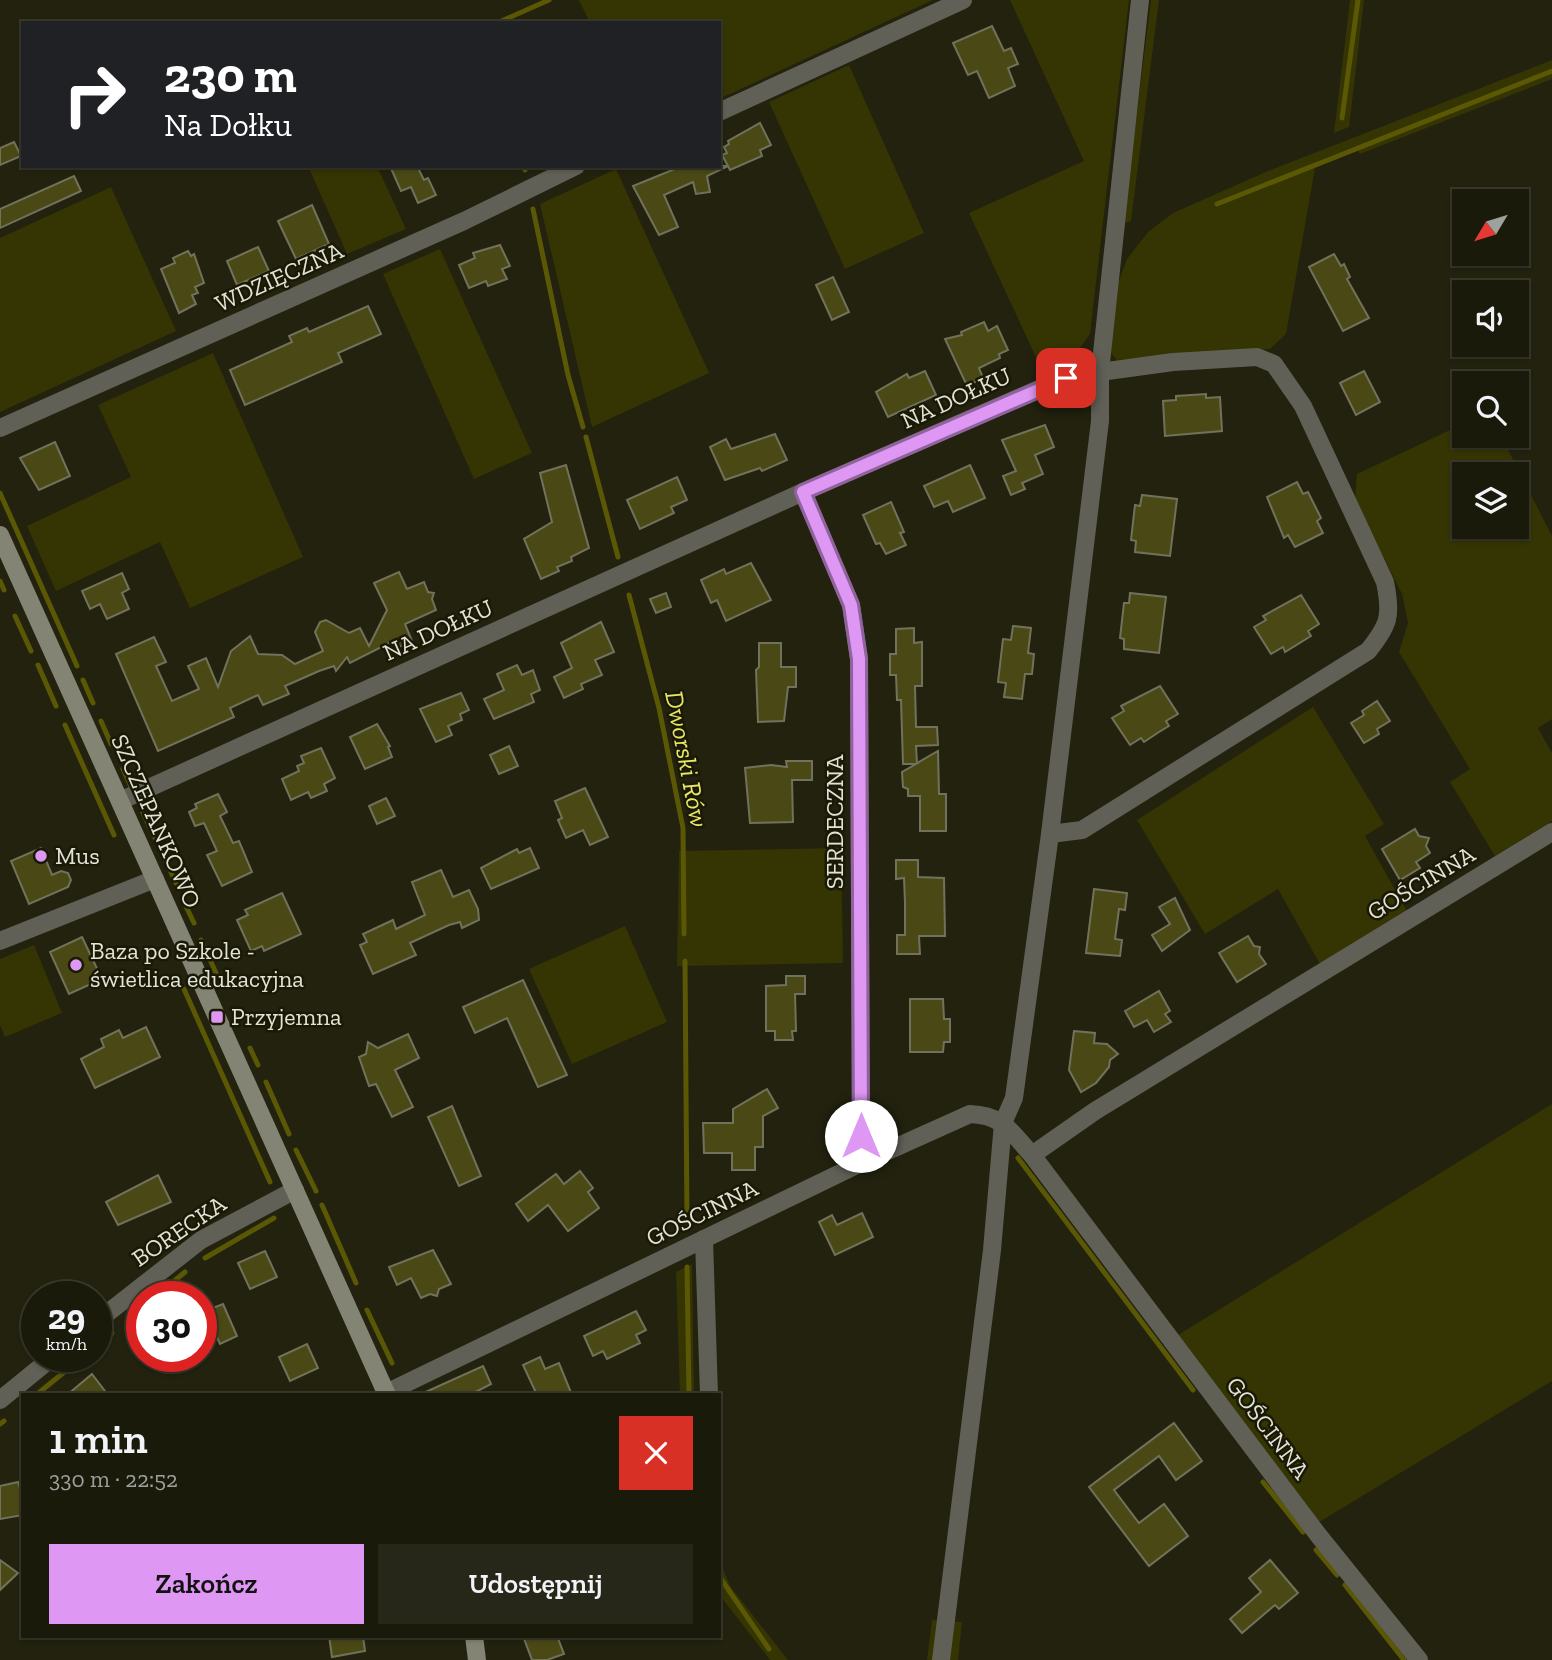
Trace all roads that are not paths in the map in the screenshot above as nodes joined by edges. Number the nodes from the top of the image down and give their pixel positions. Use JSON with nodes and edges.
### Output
{"nodes":[{"id":1,"x":963,"y":0,"type":"edge"},
{"id":2,"x":1140,"y":0,"type":"edge"},
{"id":3,"x":721,"y":111,"type":"edge"},
{"id":4,"x":572,"y":168,"type":"edge"},
{"id":5,"x":1100,"y":372,"type":"junction"},
{"id":6,"x":0,"y":428,"type":"edge"},
{"id":7,"x":803,"y":492,"type":"junction"},
{"id":8,"x":0,"y":535,"type":"edge"},
{"id":9,"x":120,"y":802,"type":"junction"},
{"id":10,"x":1552,"y":832,"type":"edge"},
{"id":11,"x":1050,"y":834,"type":"junction"},
{"id":12,"x":155,"y":879,"type":"junction"},
{"id":13,"x":0,"y":941,"type":"edge"},
{"id":14,"x":1003,"y":1123,"type":"junction"},
{"id":15,"x":1032,"y":1155,"type":"junction"},
{"id":16,"x":861,"y":1163,"type":"junction"},
{"id":17,"x":295,"y":1189,"type":"junction"},
{"id":18,"x":704,"y":1239,"type":"junction"},
{"id":19,"x":112,"y":1310,"type":"edge"},
{"id":20,"x":34,"y":1372,"type":"edge"},
{"id":21,"x":387,"y":1393,"type":"edge"},
{"id":22,"x":389,"y":1393,"type":"edge"},
{"id":23,"x":709,"y":1393,"type":"edge"},
{"id":24,"x":0,"y":1400,"type":"edge"},
{"id":25,"x":474,"y":1638,"type":"edge"},
{"id":26,"x":477,"y":1660,"type":"edge"},
{"id":27,"x":941,"y":1660,"type":"edge"},
{"id":28,"x":1419,"y":1660,"type":"edge"}],
"edges":[{"from":1,"to":3,"type":"street"},
{"from":2,"to":5,"type":"street"},
{"from":4,"to":6,"type":"street","name":"WDZIĘCZNA"},
{"from":5,"to":7,"type":"street","name":"NA DOŁKU"},
{"from":5,"to":11,"type":"street"},
{"from":5,"to":11,"type":"street","name":"NA DOŁKU"},
{"from":7,"to":9,"type":"street","name":"NA DOŁKU"},
{"from":7,"to":16,"type":"street","name":"SERDECZNA"},
{"from":8,"to":9,"type":"street","name":"SZCZEPANKOWO"},
{"from":9,"to":12,"type":"street","name":"SZCZEPANKOWO"},
{"from":10,"to":15,"type":"street","name":"GOŚCINNA"},
{"from":11,"to":14,"type":"street"},
{"from":12,"to":13,"type":"street"},
{"from":12,"to":17,"type":"street","name":"SZCZEPANKOWO"},
{"from":14,"to":15,"type":"street","name":"GOŚCINNA"},
{"from":14,"to":16,"type":"street","name":"GOŚCINNA"},
{"from":14,"to":27,"type":"street"},
{"from":15,"to":28,"type":"street","name":"GOŚCINNA"},
{"from":16,"to":18,"type":"street","name":"GOŚCINNA"},
{"from":17,"to":19,"type":"street","name":"BORECKA"},
{"from":17,"to":21,"type":"street","name":"SZCZEPANKOWO"},
{"from":18,"to":22,"type":"street","name":"GOŚCINNA"},
{"from":18,"to":23,"type":"street"},
{"from":20,"to":24,"type":"street"},
{"from":25,"to":26,"type":"street"}]}
